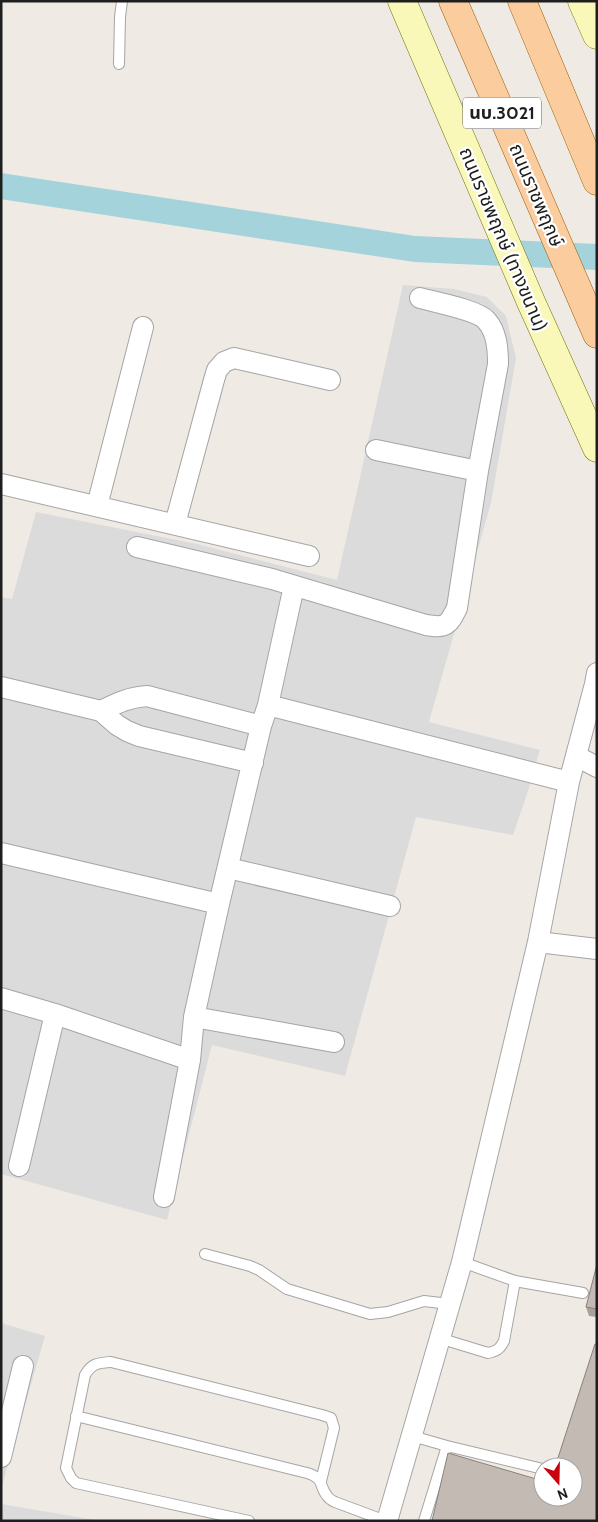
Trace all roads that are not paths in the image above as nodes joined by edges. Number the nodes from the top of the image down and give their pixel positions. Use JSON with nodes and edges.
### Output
{"nodes":[{"id":1,"x":122,"y":1,"type":"edge"},
{"id":2,"x":402,"y":1,"type":"edge"},
{"id":3,"x":453,"y":1,"type":"edge"},
{"id":4,"x":522,"y":1,"type":"edge"},
{"id":5,"x":582,"y":1,"type":"edge"},
{"id":6,"x":597,"y":35,"type":"edge"},
{"id":7,"x":119,"y":64,"type":"dead end"},
{"id":8,"x":597,"y":181,"type":"edge"},
{"id":9,"x":420,"y":298,"type":"dead end"},
{"id":10,"x":143,"y":327,"type":"dead end"},
{"id":11,"x":597,"y":334,"type":"edge"},
{"id":12,"x":330,"y":380,"type":"dead end"},
{"id":13,"x":597,"y":448,"type":"edge"},
{"id":14,"x":376,"y":450,"type":"dead end"},
{"id":15,"x":478,"y":471,"type":"junction"},
{"id":16,"x":1,"y":484,"type":"edge"},
{"id":17,"x":97,"y":506,"type":"junction"},
{"id":18,"x":175,"y":524,"type":"junction"},
{"id":19,"x":137,"y":547,"type":"dead end"},
{"id":20,"x":309,"y":556,"type":"dead end"},
{"id":21,"x":294,"y":586,"type":"junction"},
{"id":22,"x":596,"y":680,"type":"edge"},
{"id":23,"x":1,"y":687,"type":"edge"},
{"id":24,"x":268,"y":705,"type":"junction"},
{"id":25,"x":102,"y":711,"type":"junction"},
{"id":26,"x":261,"y":726,"type":"junction"},
{"id":27,"x":576,"y":756,"type":"junction"},
{"id":28,"x":253,"y":764,"type":"junction"},
{"id":29,"x":597,"y":767,"type":"edge"},
{"id":30,"x":569,"y":782,"type":"junction"},
{"id":31,"x":1,"y":853,"type":"edge"},
{"id":32,"x":228,"y":868,"type":"junction"},
{"id":33,"x":219,"y":904,"type":"junction"},
{"id":34,"x":390,"y":906,"type":"dead end"},
{"id":35,"x":538,"y":942,"type":"junction"},
{"id":36,"x":597,"y":949,"type":"edge"},
{"id":37,"x":1,"y":998,"type":"edge"},
{"id":38,"x":55,"y":1014,"type":"junction"},
{"id":39,"x":194,"y":1017,"type":"junction"},
{"id":40,"x":334,"y":1042,"type":"dead end"},
{"id":41,"x":190,"y":1060,"type":"junction"},
{"id":42,"x":19,"y":1166,"type":"dead end"},
{"id":43,"x":164,"y":1197,"type":"dead end"},
{"id":44,"x":205,"y":1254,"type":"dead end"},
{"id":45,"x":462,"y":1262,"type":"junction"},
{"id":46,"x":515,"y":1281,"type":"junction"},
{"id":47,"x":583,"y":1293,"type":"dead end"},
{"id":48,"x":449,"y":1304,"type":"junction"},
{"id":49,"x":440,"y":1338,"type":"junction"},
{"id":50,"x":23,"y":1366,"type":"dead end"},
{"id":51,"x":76,"y":1416,"type":"junction"},
{"id":52,"x":412,"y":1436,"type":"junction"},
{"id":53,"x":448,"y":1446,"type":"junction"},
{"id":54,"x":1,"y":1457,"type":"edge"},
{"id":55,"x":533,"y":1467,"type":"edge"},
{"id":56,"x":321,"y":1481,"type":"junction"},
{"id":57,"x":249,"y":1521,"type":"edge"},
{"id":58,"x":386,"y":1521,"type":"edge"},
{"id":59,"x":424,"y":1521,"type":"edge"}],
"edges":[{"from":1,"to":7,"type":"lane"},
{"from":2,"to":13,"type":"main road","name":"ถนนราชพฤกษ์ (ทางขนาน)","number":"นบ.3021"},
{"from":3,"to":11,"type":"main road","name":"ถนนราชพฤกษ์","number":"นบ.3021"},
{"from":4,"to":8,"type":"main road","number":"นบ.3021"},
{"from":5,"to":6,"type":"main road"},
{"from":9,"to":15,"type":"street"},
{"from":10,"to":17,"type":"street"},
{"from":12,"to":18,"type":"street"},
{"from":14,"to":15,"type":"street"},
{"from":15,"to":21,"type":"street"},
{"from":16,"to":17,"type":"street"},
{"from":17,"to":18,"type":"street"},
{"from":18,"to":20,"type":"street"},
{"from":19,"to":21,"type":"street"},
{"from":21,"to":24,"type":"street"},
{"from":22,"to":27,"type":"street"},
{"from":23,"to":25,"type":"street"},
{"from":24,"to":26,"type":"street"},
{"from":24,"to":30,"type":"street"},
{"from":25,"to":26,"type":"street"},
{"from":25,"to":28,"type":"street"},
{"from":26,"to":28,"type":"street"},
{"from":27,"to":29,"type":"street"},
{"from":27,"to":30,"type":"street"},
{"from":28,"to":32,"type":"street"},
{"from":30,"to":35,"type":"street"},
{"from":31,"to":33,"type":"street"},
{"from":32,"to":33,"type":"street"},
{"from":32,"to":34,"type":"street"},
{"from":33,"to":39,"type":"street"},
{"from":35,"to":36,"type":"street"},
{"from":35,"to":45,"type":"street"},
{"from":37,"to":38,"type":"street"},
{"from":38,"to":41,"type":"street"},
{"from":38,"to":42,"type":"street"},
{"from":39,"to":40,"type":"street"},
{"from":39,"to":41,"type":"street"},
{"from":41,"to":43,"type":"street"},
{"from":44,"to":48,"type":"lane"},
{"from":45,"to":46,"type":"lane"},
{"from":45,"to":48,"type":"street"},
{"from":46,"to":47,"type":"lane"},
{"from":46,"to":49,"type":"lane"},
{"from":48,"to":49,"type":"street"},
{"from":49,"to":52,"type":"street"},
{"from":50,"to":54,"type":"street"},
{"from":51,"to":56,"type":"lane"},
{"from":51,"to":56,"type":"lane"},
{"from":51,"to":57,"type":"lane"},
{"from":52,"to":53,"type":"lane"},
{"from":52,"to":58,"type":"street"},
{"from":53,"to":55,"type":"lane"},
{"from":53,"to":59,"type":"lane"},
{"from":56,"to":58,"type":"lane"}]}
